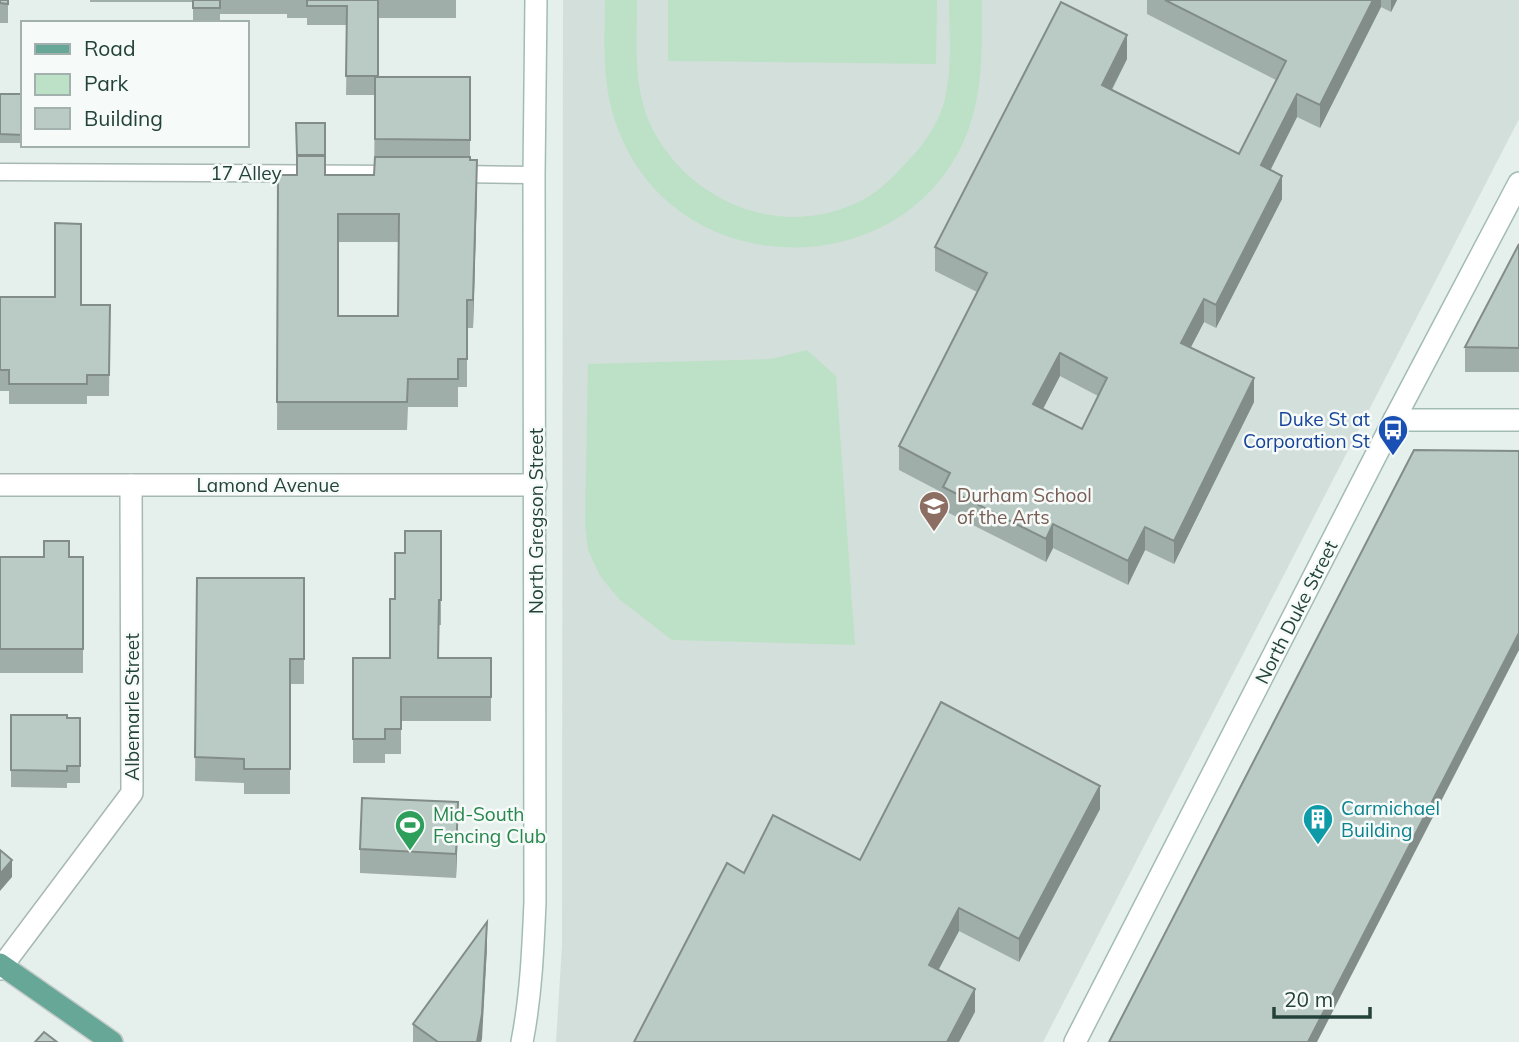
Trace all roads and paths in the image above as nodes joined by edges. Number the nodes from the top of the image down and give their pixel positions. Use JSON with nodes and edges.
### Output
{"nodes":[{"id":1,"x":536,"y":0,"type":"edge"},
{"id":2,"x":0,"y":172,"type":"edge"},
{"id":3,"x":416,"y":174,"type":"edge"},
{"id":4,"x":443,"y":174,"type":"edge"},
{"id":5,"x":534,"y":175,"type":"junction"},
{"id":6,"x":1519,"y":183,"type":"edge"},
{"id":7,"x":1394,"y":420,"type":"junction"},
{"id":8,"x":1519,"y":420,"type":"edge"},
{"id":9,"x":0,"y":485,"type":"edge"},
{"id":10,"x":131,"y":485,"type":"junction"},
{"id":11,"x":536,"y":485,"type":"junction"},
{"id":12,"x":1,"y":966,"type":"edge"},
{"id":13,"x":112,"y":1042,"type":"edge"},
{"id":14,"x":522,"y":1042,"type":"edge"},
{"id":15,"x":1075,"y":1042,"type":"edge"}],
"edges":[{"from":1,"to":5,"type":"main road","name":"North Gregson Street"},
{"from":2,"to":3,"type":"lane","name":"17 Alley"},
{"from":4,"to":5,"type":"lane"},
{"from":5,"to":11,"type":"main road","name":"North Gregson Street"},
{"from":6,"to":7,"type":"main road","name":"North Duke Street"},
{"from":7,"to":8,"type":"main road"},
{"from":7,"to":15,"type":"main road","name":"North Duke Street"},
{"from":9,"to":10,"type":"main road","name":"Lamond Avenue"},
{"from":10,"to":11,"type":"main road","name":"Lamond Avenue"},
{"from":10,"to":12,"type":"main road","name":"Albemarle Street"},
{"from":11,"to":14,"type":"main road","name":"North Gregson Street"},
{"from":12,"to":13,"type":"main road"}]}
